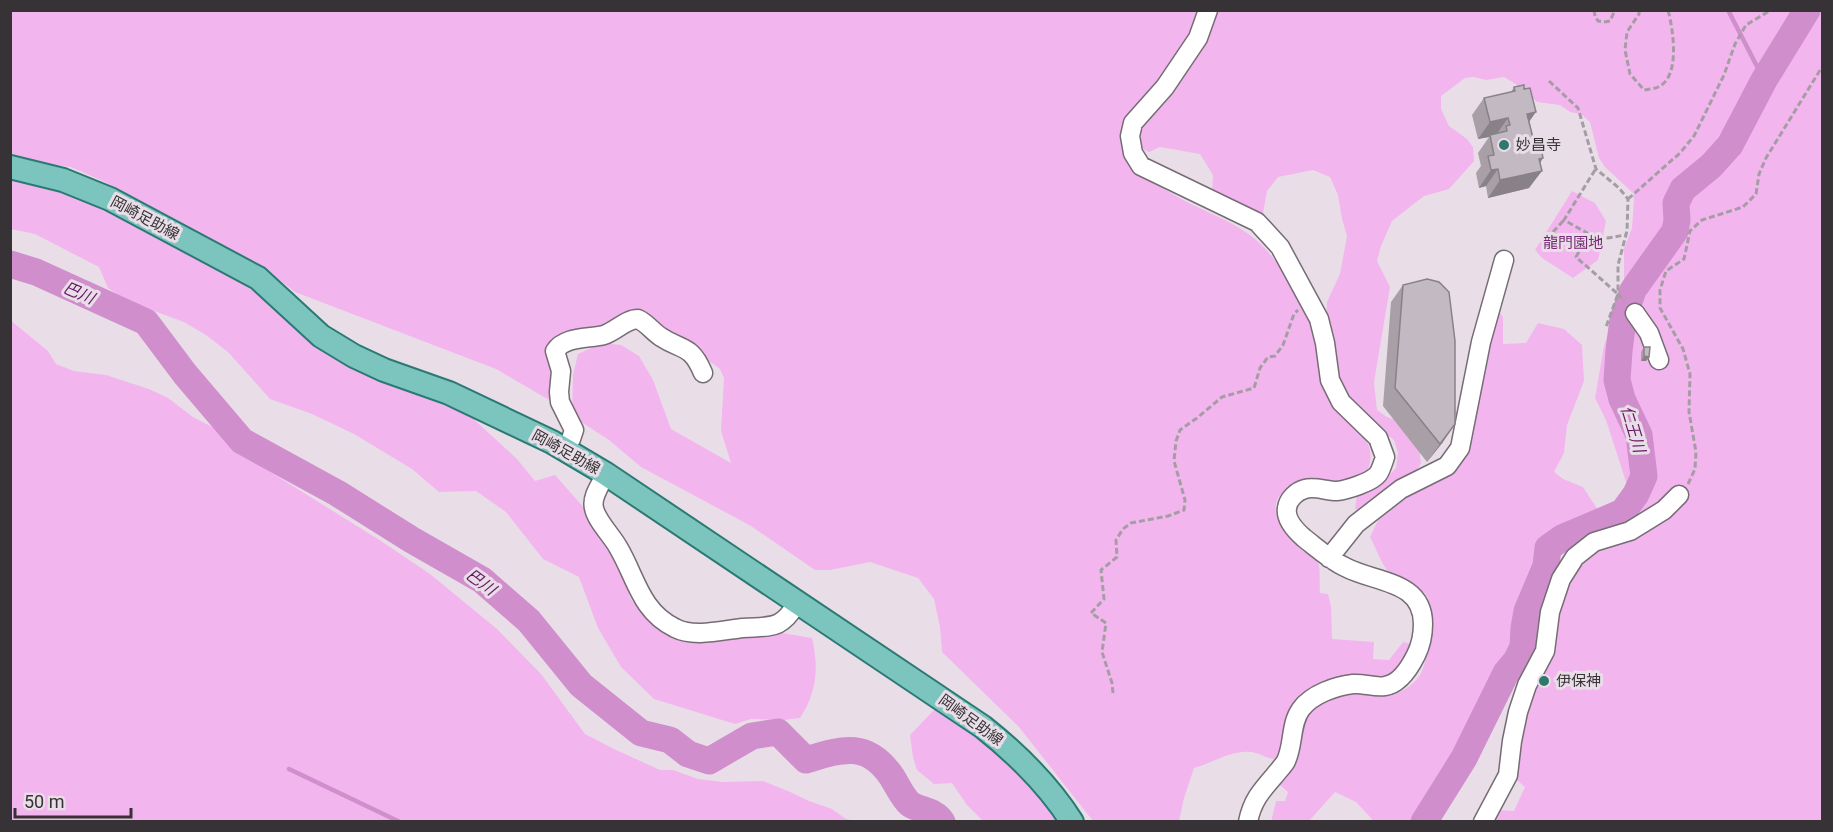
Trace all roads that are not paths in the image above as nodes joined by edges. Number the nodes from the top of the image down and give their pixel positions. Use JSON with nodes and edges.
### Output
{"nodes":[{"id":1,"x":1208,"y":10,"type":"edge"},
{"id":2,"x":10,"y":167,"type":"edge"},
{"id":3,"x":1504,"y":260,"type":"dead end"},
{"id":4,"x":1635,"y":314,"type":"dead end"},
{"id":5,"x":1659,"y":360,"type":"dead end"},
{"id":6,"x":703,"y":373,"type":"dead end"},
{"id":7,"x":564,"y":450,"type":"junction"},
{"id":8,"x":606,"y":474,"type":"junction"},
{"id":9,"x":1679,"y":495,"type":"dead end"},
{"id":10,"x":1329,"y":558,"type":"junction"},
{"id":11,"x":797,"y":603,"type":"junction"},
{"id":12,"x":1072,"y":822,"type":"edge"},
{"id":13,"x":1248,"y":822,"type":"edge"},
{"id":14,"x":1483,"y":822,"type":"edge"}],
"edges":[{"from":1,"to":10,"type":"street"},
{"from":2,"to":7,"type":"main road","name":"岡崎足助線"},
{"from":3,"to":10,"type":"street"},
{"from":4,"to":5,"type":"street"},
{"from":6,"to":7,"type":"street"},
{"from":7,"to":8,"type":"main road","name":"岡崎足助線"},
{"from":8,"to":11,"type":"main road","name":"岡崎足助線"},
{"from":8,"to":11,"type":"street"},
{"from":9,"to":14,"type":"street"},
{"from":10,"to":13,"type":"street"},
{"from":11,"to":12,"type":"main road","name":"岡崎足助線"}]}
